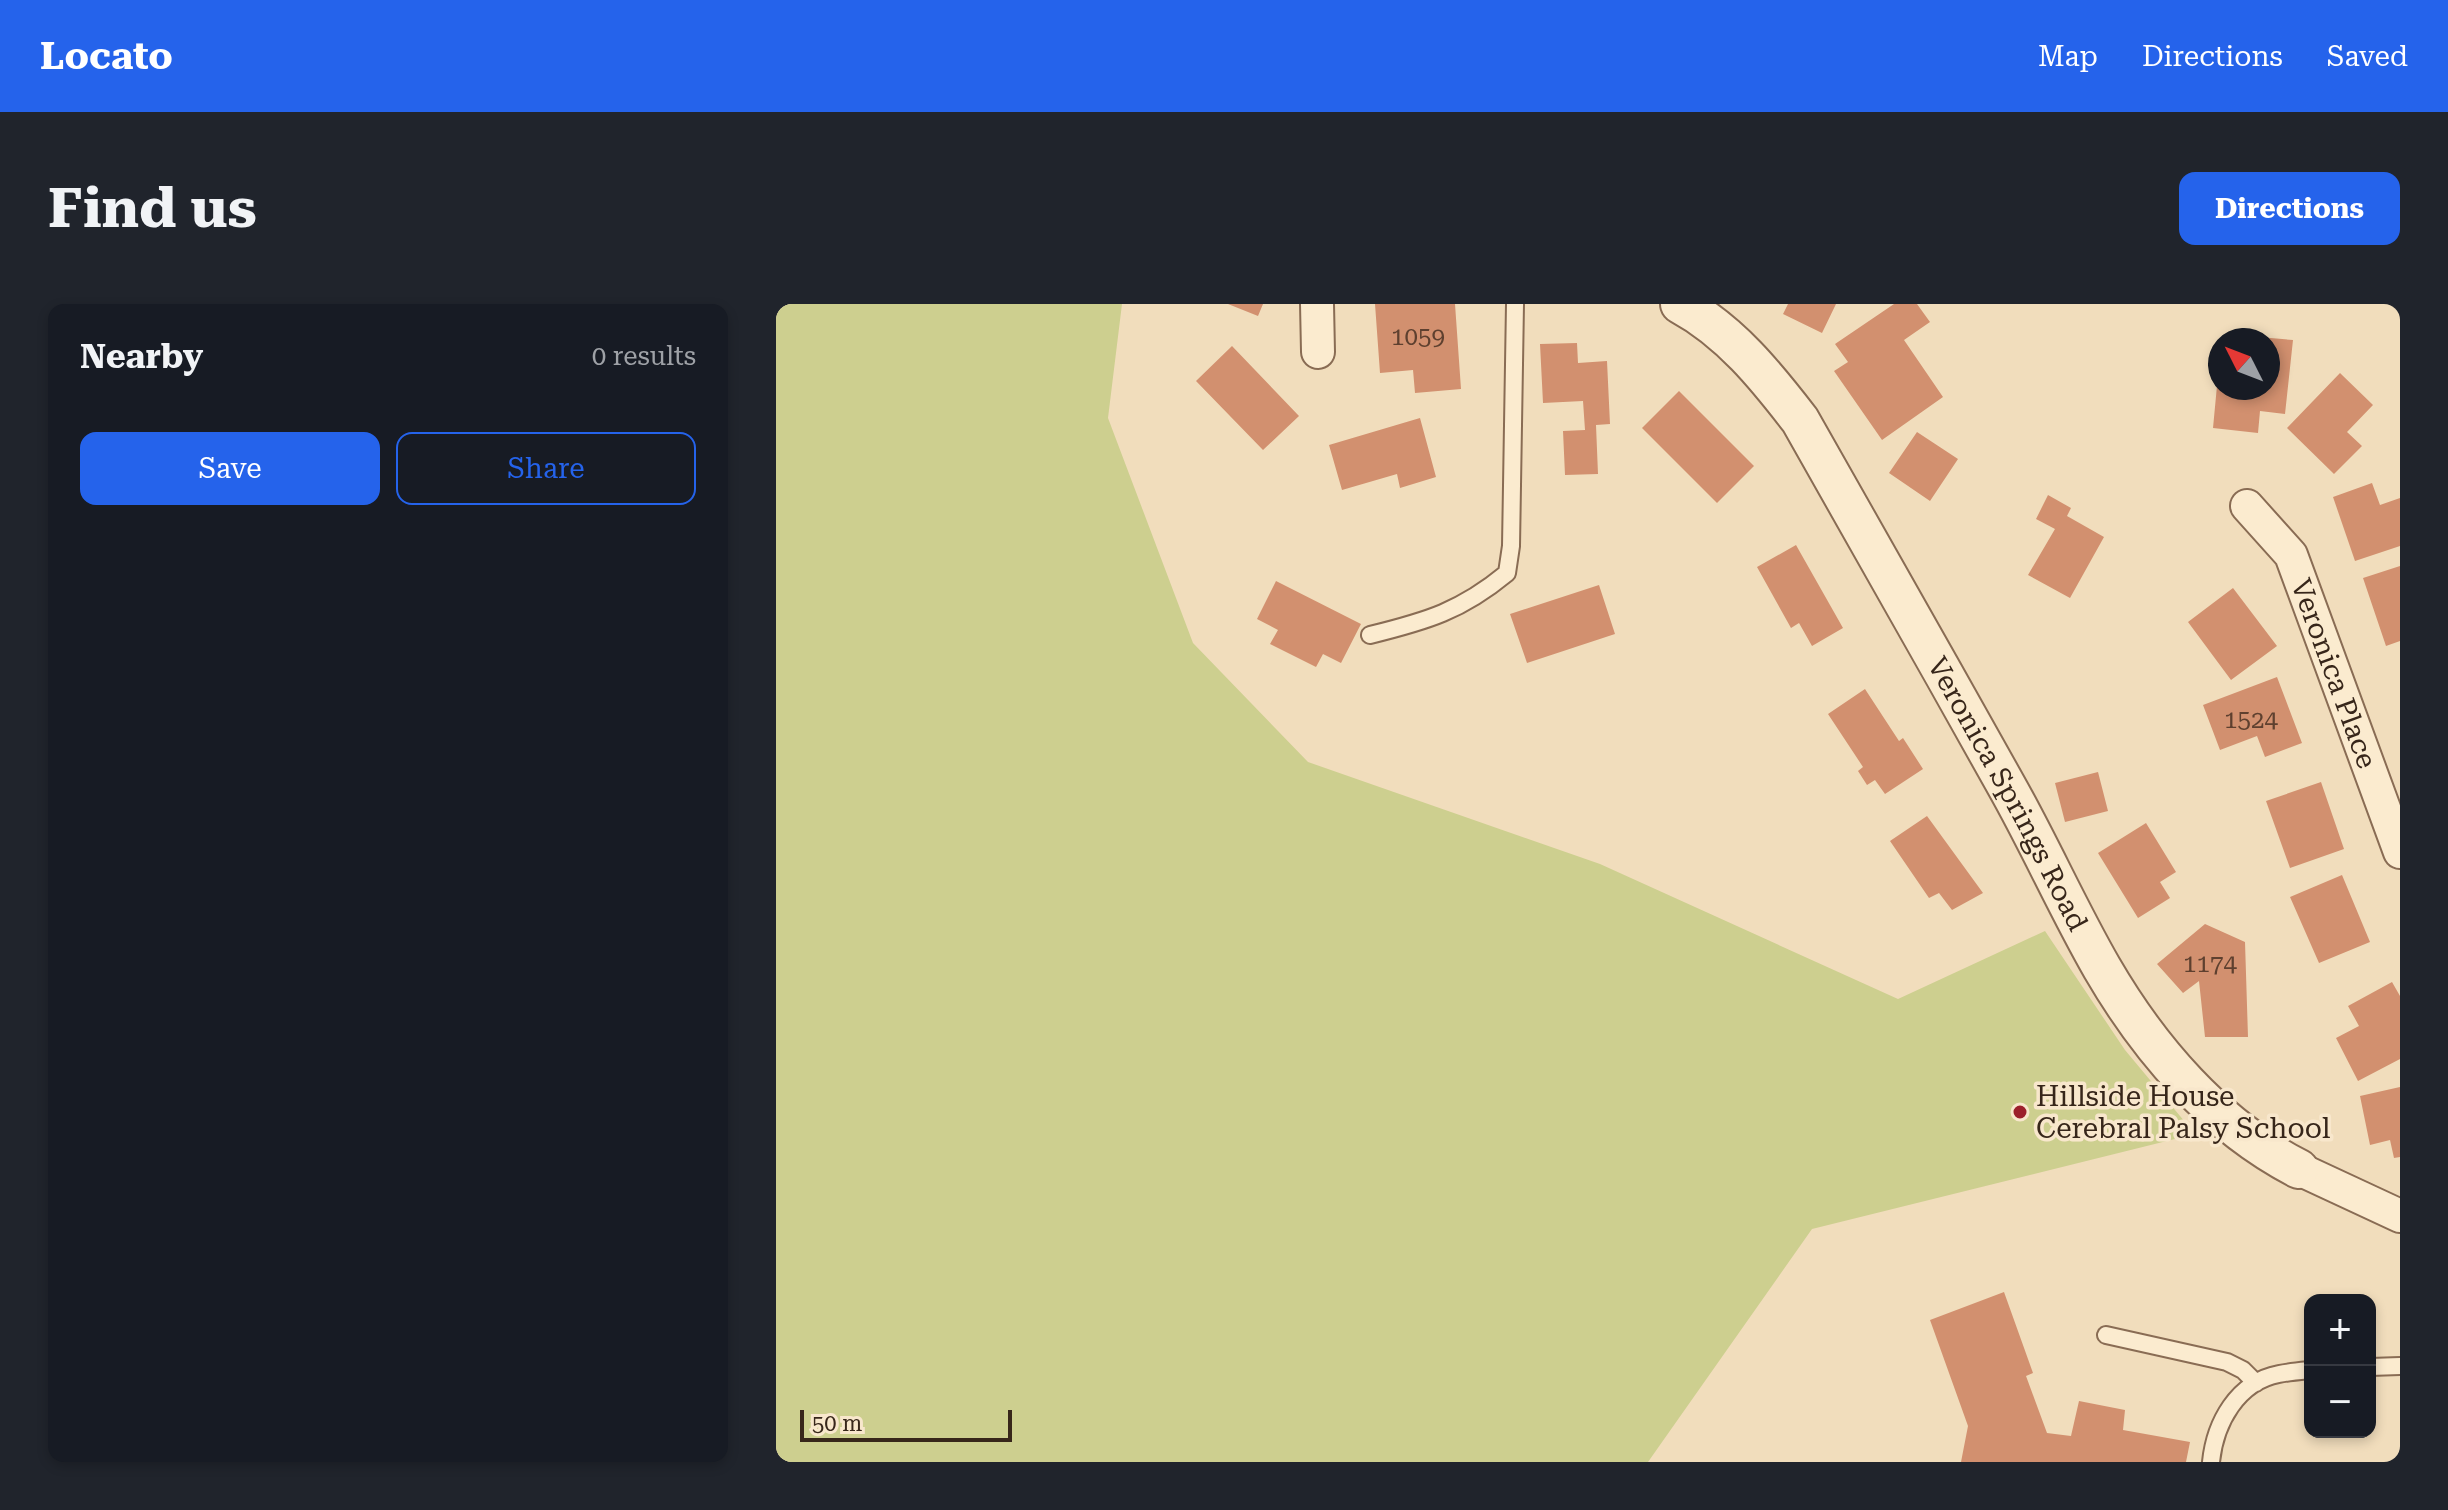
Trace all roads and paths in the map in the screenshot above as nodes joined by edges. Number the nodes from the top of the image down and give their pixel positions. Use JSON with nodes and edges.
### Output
{"nodes":[{"id":1,"x":1317,"y":304,"type":"edge"},
{"id":2,"x":1515,"y":304,"type":"edge"},
{"id":3,"x":1680,"y":304,"type":"edge"},
{"id":4,"x":1318,"y":352,"type":"dead end"},
{"id":5,"x":2247,"y":506,"type":"dead end"},
{"id":6,"x":1370,"y":635,"type":"dead end"},
{"id":7,"x":2400,"y":852,"type":"edge"},
{"id":8,"x":2299,"y":1169,"type":"joint"},
{"id":9,"x":2400,"y":1216,"type":"edge"},
{"id":10,"x":2106,"y":1335,"type":"dead end"},
{"id":11,"x":2400,"y":1366,"type":"edge"},
{"id":12,"x":2376,"y":1367,"type":"edge"},
{"id":13,"x":2304,"y":1371,"type":"edge"},
{"id":14,"x":2256,"y":1383,"type":"junction"},
{"id":15,"x":2211,"y":1462,"type":"edge"}],
"edges":[{"from":1,"to":4,"type":"street"},
{"from":2,"to":6,"type":"lane"},
{"from":3,"to":8,"type":"street","name":"Veronica Springs Road"},
{"from":5,"to":7,"type":"street","name":"Veronica Place"},
{"from":8,"to":9,"type":"street","name":"Veronica Springs Road"},
{"from":10,"to":14,"type":"lane"},
{"from":11,"to":12,"type":"lane"},
{"from":13,"to":14,"type":"lane"},
{"from":14,"to":15,"type":"lane"}]}
